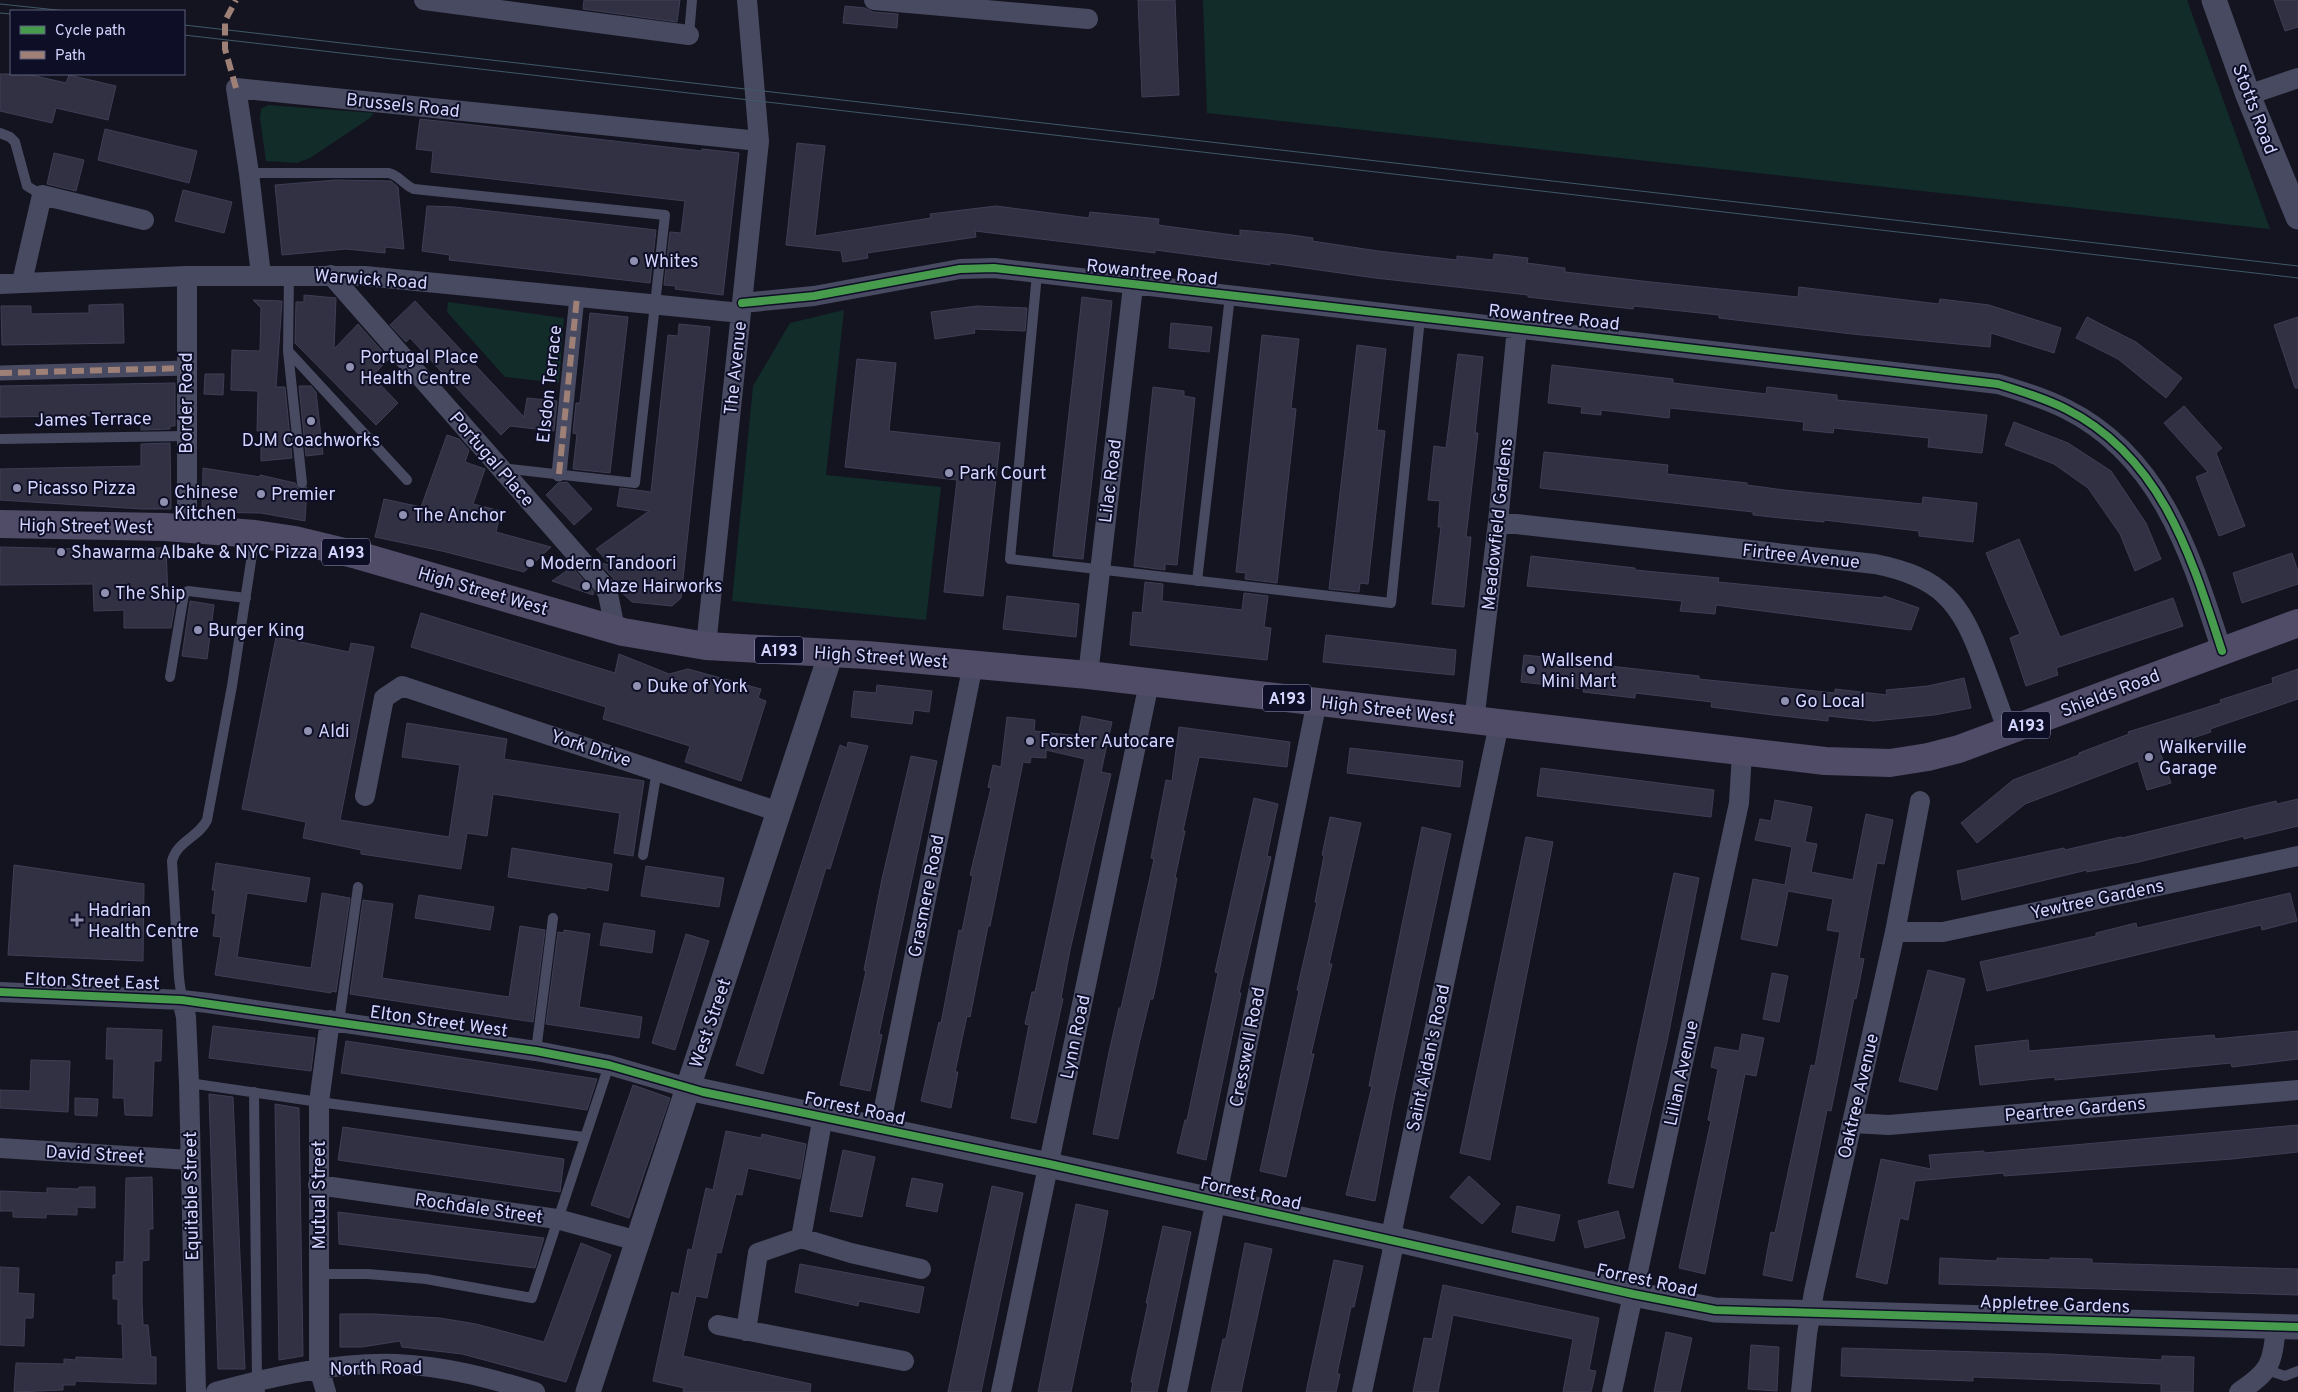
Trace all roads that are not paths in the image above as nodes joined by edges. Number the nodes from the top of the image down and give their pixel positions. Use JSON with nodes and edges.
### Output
{"nodes":[{"id":1,"x":424,"y":0,"type":"edge"},
{"id":2,"x":692,"y":0,"type":"edge"},
{"id":3,"x":752,"y":0,"type":"edge"},
{"id":4,"x":874,"y":0,"type":"edge"},
{"id":5,"x":2214,"y":0,"type":"edge"},
{"id":6,"x":1088,"y":20,"type":"dead end"},
{"id":7,"x":689,"y":35,"type":"joint"},
{"id":8,"x":2298,"y":78,"type":"edge"},
{"id":9,"x":2248,"y":95,"type":"junction"},
{"id":10,"x":0,"y":133,"type":"edge"},
{"id":11,"x":759,"y":141,"type":"junction"},
{"id":12,"x":249,"y":173,"type":"junction"},
{"id":13,"x":42,"y":195,"type":"junction"},
{"id":14,"x":2298,"y":217,"type":"edge"},
{"id":15,"x":144,"y":220,"type":"dead end"},
{"id":16,"x":1037,"y":274,"type":"junction"},
{"id":17,"x":261,"y":275,"type":"junction"},
{"id":18,"x":289,"y":275,"type":"junction"},
{"id":19,"x":331,"y":275,"type":"junction"},
{"id":20,"x":187,"y":276,"type":"junction"},
{"id":21,"x":22,"y":282,"type":"junction"},
{"id":22,"x":0,"y":284,"type":"edge"},
{"id":23,"x":1132,"y":286,"type":"junction"},
{"id":24,"x":1230,"y":296,"type":"junction"},
{"id":25,"x":577,"y":297,"type":"junction"},
{"id":26,"x":655,"y":305,"type":"junction"},
{"id":27,"x":741,"y":308,"type":"junction"},
{"id":28,"x":1420,"y":318,"type":"junction"},
{"id":29,"x":1517,"y":328,"type":"junction"},
{"id":30,"x":288,"y":350,"type":"junction"},
{"id":31,"x":186,"y":368,"type":"junction"},
{"id":32,"x":0,"y":373,"type":"edge"},
{"id":33,"x":186,"y":436,"type":"junction"},
{"id":34,"x":0,"y":439,"type":"edge"},
{"id":35,"x":500,"y":468,"type":"junction"},
{"id":36,"x":559,"y":474,"type":"junction"},
{"id":37,"x":407,"y":480,"type":"dead end"},
{"id":38,"x":302,"y":483,"type":"dead end"},
{"id":39,"x":1498,"y":522,"type":"junction"},
{"id":40,"x":0,"y":524,"type":"edge"},
{"id":41,"x":187,"y":529,"type":"junction"},
{"id":42,"x":255,"y":534,"type":"junction"},
{"id":43,"x":1100,"y":569,"type":"junction"},
{"id":44,"x":1197,"y":581,"type":"junction"},
{"id":45,"x":246,"y":598,"type":"junction"},
{"id":46,"x":2298,"y":623,"type":"edge"},
{"id":47,"x":615,"y":629,"type":"junction"},
{"id":48,"x":706,"y":646,"type":"junction"},
{"id":49,"x":2222,"y":651,"type":"junction"},
{"id":50,"x":831,"y":653,"type":"junction"},
{"id":51,"x":973,"y":664,"type":"junction"},
{"id":52,"x":1088,"y":675,"type":"junction"},
{"id":53,"x":170,"y":677,"type":"dead end"},
{"id":54,"x":1149,"y":683,"type":"junction"},
{"id":55,"x":1317,"y":701,"type":"junction"},
{"id":56,"x":1487,"y":722,"type":"junction"},
{"id":57,"x":2008,"y":732,"type":"junction"},
{"id":58,"x":1742,"y":752,"type":"junction"},
{"id":59,"x":657,"y":770,"type":"junction"},
{"id":60,"x":365,"y":796,"type":"dead end"},
{"id":61,"x":1920,"y":801,"type":"dead end"},
{"id":62,"x":780,"y":812,"type":"junction"},
{"id":63,"x":643,"y":855,"type":"dead end"},
{"id":64,"x":2298,"y":856,"type":"edge"},
{"id":65,"x":358,"y":887,"type":"dead end"},
{"id":66,"x":553,"y":918,"type":"dead end"},
{"id":67,"x":1895,"y":932,"type":"junction"},
{"id":68,"x":0,"y":992,"type":"edge"},
{"id":69,"x":182,"y":1000,"type":"junction"},
{"id":70,"x":335,"y":1021,"type":"junction"},
{"id":71,"x":536,"y":1050,"type":"junction"},
{"id":72,"x":609,"y":1065,"type":"junction"},
{"id":73,"x":189,"y":1083,"type":"junction"},
{"id":74,"x":688,"y":1088,"type":"junction"},
{"id":75,"x":2298,"y":1090,"type":"edge"},
{"id":76,"x":254,"y":1092,"type":"junction"},
{"id":77,"x":319,"y":1102,"type":"junction"},
{"id":78,"x":823,"y":1116,"type":"junction"},
{"id":79,"x":1852,"y":1123,"type":"junction"},
{"id":80,"x":880,"y":1128,"type":"junction"},
{"id":81,"x":584,"y":1137,"type":"junction"},
{"id":82,"x":0,"y":1148,"type":"edge"},
{"id":83,"x":190,"y":1160,"type":"junction"},
{"id":84,"x":1049,"y":1164,"type":"junction"},
{"id":85,"x":318,"y":1185,"type":"junction"},
{"id":86,"x":1216,"y":1201,"type":"junction"},
{"id":87,"x":557,"y":1219,"type":"junction"},
{"id":88,"x":801,"y":1238,"type":"junction"},
{"id":89,"x":1394,"y":1239,"type":"junction"},
{"id":90,"x":638,"y":1241,"type":"junction"},
{"id":91,"x":921,"y":1269,"type":"dead end"},
{"id":92,"x":318,"y":1274,"type":"junction"},
{"id":93,"x":1633,"y":1294,"type":"junction"},
{"id":94,"x":1810,"y":1313,"type":"junction"},
{"id":95,"x":718,"y":1325,"type":"dead end"},
{"id":96,"x":2287,"y":1327,"type":"edge"},
{"id":97,"x":746,"y":1330,"type":"junction"},
{"id":98,"x":904,"y":1361,"type":"dead end"},
{"id":99,"x":319,"y":1369,"type":"junction"},
{"id":100,"x":2267,"y":1370,"type":"junction"},
{"id":101,"x":2298,"y":1371,"type":"edge"},
{"id":102,"x":259,"y":1387,"type":"edge"},
{"id":103,"x":196,"y":1392,"type":"edge"},
{"id":104,"x":216,"y":1392,"type":"edge"},
{"id":105,"x":326,"y":1392,"type":"edge"},
{"id":106,"x":535,"y":1392,"type":"edge"},
{"id":107,"x":588,"y":1392,"type":"edge"},
{"id":108,"x":1001,"y":1392,"type":"edge"},
{"id":109,"x":1177,"y":1392,"type":"edge"},
{"id":110,"x":1362,"y":1392,"type":"edge"},
{"id":111,"x":1612,"y":1392,"type":"edge"},
{"id":112,"x":1801,"y":1392,"type":"edge"},
{"id":113,"x":2239,"y":1392,"type":"edge"}],
"edges":[{"from":1,"to":7,"type":"street"},
{"from":2,"to":7,"type":"lane"},
{"from":3,"to":11,"type":"street","name":"The Avenue"},
{"from":4,"to":6,"type":"street"},
{"from":5,"to":9,"type":"street","name":"Stotts Road"},
{"from":8,"to":9,"type":"street"},
{"from":9,"to":14,"type":"street","name":"Stotts Road"},
{"from":10,"to":13,"type":"lane"},
{"from":11,"to":12,"type":"street","name":"Brussels Road"},
{"from":11,"to":27,"type":"street","name":"The Avenue"},
{"from":12,"to":17,"type":"street","name":"Brussels Road"},
{"from":12,"to":26,"type":"lane"},
{"from":13,"to":15,"type":"street"},
{"from":13,"to":21,"type":"street"},
{"from":16,"to":23,"type":"street","name":"Rowantree Road"},
{"from":16,"to":27,"type":"street","name":"Rowantree Road"},
{"from":16,"to":43,"type":"lane"},
{"from":17,"to":18,"type":"street","name":"Warwick Road"},
{"from":17,"to":20,"type":"street","name":"Warwick Road"},
{"from":18,"to":19,"type":"street","name":"Warwick Road"},
{"from":18,"to":30,"type":"lane"},
{"from":19,"to":25,"type":"street","name":"Warwick Road"},
{"from":19,"to":35,"type":"street","name":"Portugal Place"},
{"from":20,"to":21,"type":"street","name":"Warwick Road"},
{"from":20,"to":31,"type":"street","name":"Border Road"},
{"from":21,"to":22,"type":"street","name":"Warwick Road"},
{"from":23,"to":24,"type":"street","name":"Rowantree Road"},
{"from":23,"to":43,"type":"street","name":"Lilac Road"},
{"from":24,"to":28,"type":"street","name":"Rowantree Road"},
{"from":24,"to":44,"type":"lane"},
{"from":25,"to":26,"type":"street","name":"Warwick Road"},
{"from":25,"to":36,"type":"street","name":"Elsdon Terrace"},
{"from":26,"to":27,"type":"street","name":"Warwick Road"},
{"from":26,"to":36,"type":"lane"},
{"from":27,"to":48,"type":"street","name":"The Avenue"},
{"from":28,"to":29,"type":"street","name":"Rowantree Road"},
{"from":28,"to":44,"type":"lane"},
{"from":29,"to":39,"type":"street","name":"Meadowfield Gardens"},
{"from":29,"to":49,"type":"street","name":"Rowantree Road"},
{"from":30,"to":37,"type":"lane"},
{"from":30,"to":38,"type":"lane"},
{"from":31,"to":32,"type":"street"},
{"from":31,"to":33,"type":"street","name":"Border Road"},
{"from":33,"to":34,"type":"lane","name":"James Terrace"},
{"from":33,"to":41,"type":"street","name":"Border Road"},
{"from":35,"to":36,"type":"lane"},
{"from":35,"to":47,"type":"street","name":"Portugal Place"},
{"from":39,"to":56,"type":"street","name":"Meadowfield Gardens"},
{"from":39,"to":57,"type":"street","name":"Firtree Avenue"},
{"from":40,"to":41,"type":"main road","name":"High Street West","number":"A193"},
{"from":41,"to":42,"type":"main road","name":"High Street West","number":"A193"},
{"from":42,"to":45,"type":"lane"},
{"from":42,"to":47,"type":"main road","name":"High Street West","number":"A193"},
{"from":43,"to":44,"type":"lane"},
{"from":43,"to":52,"type":"street","name":"Lilac Road"},
{"from":45,"to":53,"type":"lane"},
{"from":45,"to":69,"type":"lane"},
{"from":46,"to":49,"type":"main road","name":"Shields Road","number":"A193"},
{"from":47,"to":48,"type":"main road","name":"High Street West","number":"A193"},
{"from":48,"to":50,"type":"main road","name":"High Street West","number":"A193"},
{"from":49,"to":57,"type":"main road","name":"Shields Road","number":"A193"},
{"from":50,"to":51,"type":"main road","name":"High Street West","number":"A193"},
{"from":50,"to":62,"type":"street","name":"West Street"},
{"from":51,"to":52,"type":"main road","name":"High Street West","number":"A193"},
{"from":51,"to":80,"type":"street","name":"Grasmere Road"},
{"from":52,"to":54,"type":"main road","name":"High Street West","number":"A193"},
{"from":54,"to":55,"type":"main road","name":"High Street West","number":"A193"},
{"from":54,"to":84,"type":"street","name":"Lynn Road"},
{"from":55,"to":56,"type":"main road","name":"High Street West","number":"A193"},
{"from":55,"to":86,"type":"street","name":"Cresswell Road"},
{"from":56,"to":58,"type":"main road","name":"High Street West","number":"A193"},
{"from":56,"to":89,"type":"street","name":"Saint Aidan's Road"},
{"from":57,"to":58,"type":"main road","name":"Shields Road","number":"A193"},
{"from":58,"to":93,"type":"street","name":"Lilian Avenue"},
{"from":59,"to":60,"type":"street","name":"York Drive"},
{"from":59,"to":62,"type":"street","name":"York Drive"},
{"from":59,"to":63,"type":"lane"},
{"from":61,"to":67,"type":"street","name":"Oaktree Avenue"},
{"from":62,"to":74,"type":"street","name":"West Street"},
{"from":64,"to":67,"type":"street","name":"Yewtree Gardens"},
{"from":65,"to":70,"type":"lane"},
{"from":66,"to":71,"type":"lane"},
{"from":67,"to":79,"type":"street","name":"Oaktree Avenue"},
{"from":68,"to":69,"type":"street","name":"Elton Street East"},
{"from":69,"to":70,"type":"street","name":"Elton Street West"},
{"from":69,"to":73,"type":"street","name":"Equitable Street"},
{"from":70,"to":71,"type":"street","name":"Elton Street West"},
{"from":70,"to":77,"type":"street","name":"Mutual Street"},
{"from":71,"to":72,"type":"street","name":"Elton Street West"},
{"from":72,"to":74,"type":"street","name":"Elton Street West"},
{"from":72,"to":81,"type":"lane"},
{"from":73,"to":76,"type":"lane"},
{"from":73,"to":83,"type":"street","name":"Equitable Street"},
{"from":74,"to":78,"type":"street","name":"Forrest Road"},
{"from":74,"to":90,"type":"street","name":"West Street"},
{"from":75,"to":79,"type":"street","name":"Peartree Gardens"},
{"from":76,"to":77,"type":"lane"},
{"from":76,"to":102,"type":"lane"},
{"from":77,"to":81,"type":"lane"},
{"from":77,"to":85,"type":"street","name":"Mutual Street"},
{"from":78,"to":80,"type":"street","name":"Forrest Road"},
{"from":78,"to":88,"type":"street"},
{"from":79,"to":94,"type":"street","name":"Oaktree Avenue"},
{"from":80,"to":84,"type":"street","name":"Forrest Road"},
{"from":81,"to":87,"type":"lane"},
{"from":82,"to":83,"type":"street","name":"David Street"},
{"from":83,"to":103,"type":"street","name":"Equitable Street"},
{"from":84,"to":86,"type":"street","name":"Forrest Road"},
{"from":84,"to":108,"type":"street","name":"Lynn Road"},
{"from":85,"to":87,"type":"street","name":"Rochdale Street"},
{"from":85,"to":92,"type":"street","name":"Mutual Street"},
{"from":86,"to":89,"type":"street","name":"Forrest Road"},
{"from":86,"to":109,"type":"street","name":"Cresswell Road"},
{"from":87,"to":90,"type":"street","name":"Rochdale Street"},
{"from":87,"to":92,"type":"lane"},
{"from":88,"to":91,"type":"street"},
{"from":88,"to":97,"type":"street"},
{"from":89,"to":93,"type":"street","name":"Forrest Road"},
{"from":89,"to":110,"type":"street","name":"Saint Aidan's Road"},
{"from":90,"to":107,"type":"street","name":"West Street"},
{"from":92,"to":99,"type":"street","name":"Mutual Street"},
{"from":93,"to":94,"type":"street","name":"Forrest Road"},
{"from":93,"to":111,"type":"street","name":"Lilian Avenue"},
{"from":94,"to":96,"type":"street","name":"Appletree Gardens"},
{"from":94,"to":112,"type":"street","name":"Oaktree Avenue"},
{"from":95,"to":97,"type":"street"},
{"from":96,"to":100,"type":"street"},
{"from":97,"to":98,"type":"street"},
{"from":99,"to":102,"type":"street","name":"North Road"},
{"from":99,"to":105,"type":"street","name":"Mutual Street"},
{"from":99,"to":106,"type":"street","name":"North Road"},
{"from":100,"to":101,"type":"lane"},
{"from":100,"to":113,"type":"street"},
{"from":102,"to":104,"type":"street","name":"North Road"}]}
